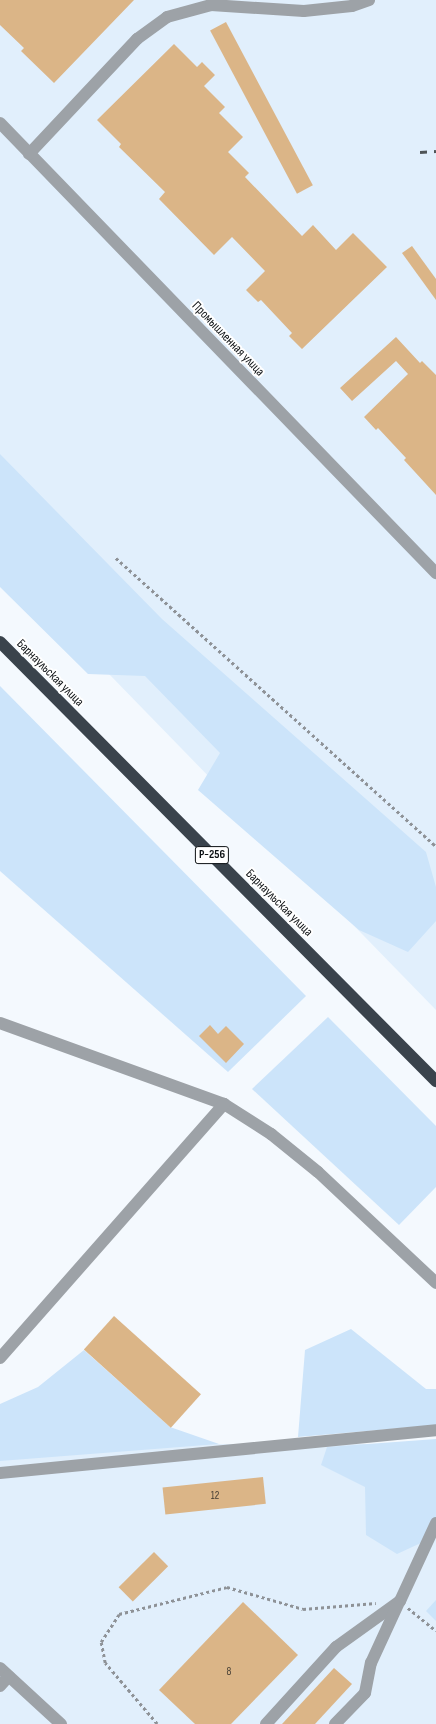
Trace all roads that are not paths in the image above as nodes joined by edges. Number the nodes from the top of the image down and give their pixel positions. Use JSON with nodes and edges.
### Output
{"nodes":[{"id":1,"x":369,"y":0,"type":"edge"},
{"id":2,"x":0,"y":124,"type":"edge"},
{"id":3,"x":29,"y":154,"type":"junction"},
{"id":4,"x":436,"y":573,"type":"edge"},
{"id":5,"x":0,"y":642,"type":"edge"},
{"id":6,"x":0,"y":1023,"type":"edge"},
{"id":7,"x":424,"y":1069,"type":"junction"},
{"id":8,"x":436,"y":1074,"type":"edge"},
{"id":9,"x":436,"y":1081,"type":"edge"},
{"id":10,"x":224,"y":1104,"type":"junction"},
{"id":11,"x":436,"y":1283,"type":"edge"},
{"id":12,"x":0,"y":1358,"type":"edge"},
{"id":13,"x":436,"y":1430,"type":"edge"},
{"id":14,"x":0,"y":1473,"type":"edge"},
{"id":15,"x":436,"y":1523,"type":"edge"},
{"id":16,"x":400,"y":1601,"type":"junction"},
{"id":17,"x":4,"y":1672,"type":"edge"},
{"id":18,"x":0,"y":1686,"type":"edge"},
{"id":19,"x":337,"y":1723,"type":"edge"},
{"id":20,"x":61,"y":1724,"type":"edge"},
{"id":21,"x":266,"y":1724,"type":"edge"}],
"edges":[{"from":1,"to":3,"type":"street"},
{"from":2,"to":3,"type":"street","name":"Промышленная улица"},
{"from":3,"to":4,"type":"street","name":"Промышленная улица"},
{"from":5,"to":7,"type":"highway","name":"Барнаульская улица","number":"Р-256"},
{"from":6,"to":10,"type":"street"},
{"from":7,"to":8,"type":"street"},
{"from":7,"to":9,"type":"highway","name":"Барнаульская улица","number":"Р-256"},
{"from":10,"to":11,"type":"street"},
{"from":10,"to":12,"type":"street"},
{"from":13,"to":14,"type":"street"},
{"from":15,"to":16,"type":"street"},
{"from":16,"to":19,"type":"street"},
{"from":16,"to":21,"type":"street"},
{"from":17,"to":18,"type":"street"},
{"from":17,"to":20,"type":"street"}]}
